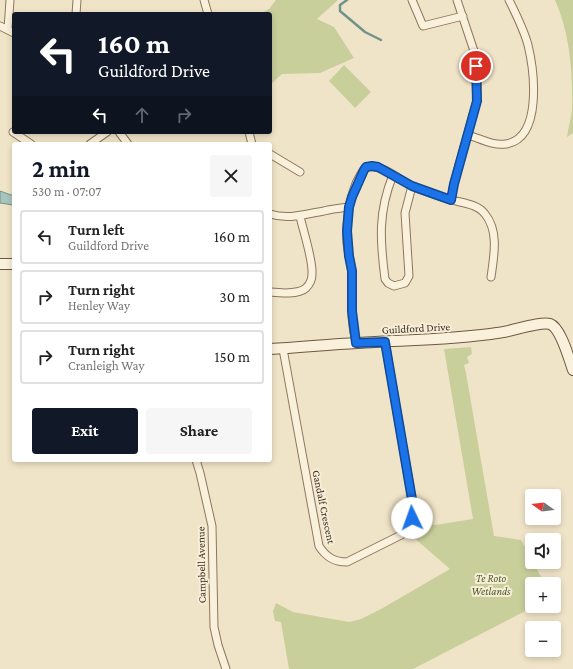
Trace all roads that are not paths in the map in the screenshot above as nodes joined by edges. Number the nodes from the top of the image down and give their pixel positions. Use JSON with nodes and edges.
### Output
{"nodes":[{"id":1,"x":10,"y":0,"type":"edge"},
{"id":2,"x":77,"y":0,"type":"edge"},
{"id":3,"x":204,"y":0,"type":"edge"},
{"id":4,"x":412,"y":0,"type":"edge"},
{"id":5,"x":457,"y":0,"type":"edge"},
{"id":6,"x":509,"y":0,"type":"edge"},
{"id":7,"x":76,"y":12,"type":"edge"},
{"id":8,"x":207,"y":12,"type":"edge"},
{"id":9,"x":463,"y":16,"type":"junction"},
{"id":10,"x":0,"y":26,"type":"edge"},
{"id":11,"x":11,"y":31,"type":"edge"},
{"id":12,"x":16,"y":134,"type":"edge"},
{"id":13,"x":104,"y":134,"type":"edge"},
{"id":14,"x":468,"y":135,"type":"junction"},
{"id":15,"x":28,"y":142,"type":"edge"},
{"id":16,"x":93,"y":142,"type":"edge"},
{"id":17,"x":272,"y":155,"type":"edge"},
{"id":18,"x":300,"y":172,"type":"dead end"},
{"id":19,"x":393,"y":175,"type":"junction"},
{"id":20,"x":412,"y":186,"type":"junction"},
{"id":21,"x":451,"y":200,"type":"junction"},
{"id":22,"x":349,"y":207,"type":"junction"},
{"id":23,"x":272,"y":215,"type":"edge"},
{"id":24,"x":300,"y":216,"type":"junction"},
{"id":25,"x":0,"y":264,"type":"edge"},
{"id":26,"x":12,"y":264,"type":"edge"},
{"id":27,"x":491,"y":277,"type":"dead end"},
{"id":28,"x":272,"y":292,"type":"edge"},
{"id":29,"x":385,"y":342,"type":"junction"},
{"id":30,"x":356,"y":343,"type":"junction"},
{"id":31,"x":272,"y":349,"type":"edge"},
{"id":32,"x":283,"y":349,"type":"junction"},
{"id":33,"x":573,"y":370,"type":"edge"},
{"id":34,"x":197,"y":462,"type":"edge"},
{"id":35,"x":226,"y":669,"type":"edge"}],
"edges":[{"from":1,"to":11,"type":"street"},
{"from":2,"to":7,"type":"street"},
{"from":3,"to":8,"type":"street"},
{"from":4,"to":9,"type":"street"},
{"from":5,"to":9,"type":"street"},
{"from":6,"to":14,"type":"street"},
{"from":9,"to":14,"type":"street"},
{"from":10,"to":11,"type":"street"},
{"from":12,"to":15,"type":"street"},
{"from":13,"to":16,"type":"street"},
{"from":14,"to":21,"type":"street"},
{"from":17,"to":18,"type":"street"},
{"from":19,"to":20,"type":"street"},
{"from":19,"to":20,"type":"street"},
{"from":19,"to":22,"type":"street"},
{"from":20,"to":21,"type":"street"},
{"from":21,"to":27,"type":"street"},
{"from":22,"to":24,"type":"street"},
{"from":22,"to":30,"type":"street"},
{"from":23,"to":24,"type":"street"},
{"from":24,"to":28,"type":"street"},
{"from":25,"to":26,"type":"street"},
{"from":29,"to":30,"type":"street","name":"Guildford Drive"},
{"from":29,"to":32,"type":"street","name":"Gandalf Crescent"},
{"from":29,"to":33,"type":"street","name":"Guildford Drive"},
{"from":30,"to":32,"type":"street","name":"Guildford Drive"},
{"from":31,"to":32,"type":"street","name":"Guildford Drive"},
{"from":34,"to":35,"type":"street","name":"Campbell Avenue"}]}
